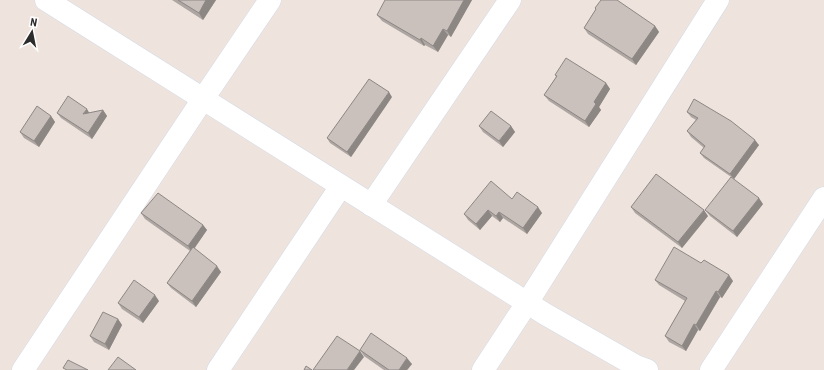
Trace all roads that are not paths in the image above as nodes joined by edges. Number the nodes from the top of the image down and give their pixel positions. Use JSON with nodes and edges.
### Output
{"nodes":[{"id":1,"x":46,"y":0,"type":"edge"},
{"id":2,"x":270,"y":0,"type":"edge"},
{"id":3,"x":510,"y":0,"type":"edge"},
{"id":4,"x":718,"y":0,"type":"edge"},
{"id":5,"x":203,"y":99,"type":"junction"},
{"id":6,"x":341,"y":186,"type":"junction"},
{"id":7,"x":824,"y":198,"type":"edge"},
{"id":8,"x":371,"y":205,"type":"junction"},
{"id":9,"x":527,"y":303,"type":"junction"},
{"id":10,"x":23,"y":370,"type":"edge"},
{"id":11,"x":218,"y":370,"type":"edge"},
{"id":12,"x":483,"y":370,"type":"edge"},
{"id":13,"x":647,"y":370,"type":"edge"},
{"id":14,"x":711,"y":370,"type":"edge"}],
"edges":[{"from":1,"to":5,"type":"street"},
{"from":2,"to":5,"type":"street"},
{"from":3,"to":8,"type":"street"},
{"from":4,"to":9,"type":"street"},
{"from":5,"to":6,"type":"street"},
{"from":5,"to":10,"type":"street"},
{"from":6,"to":8,"type":"street"},
{"from":6,"to":11,"type":"street"},
{"from":7,"to":14,"type":"street"},
{"from":8,"to":9,"type":"street"},
{"from":9,"to":12,"type":"street"},
{"from":9,"to":13,"type":"street"}]}
